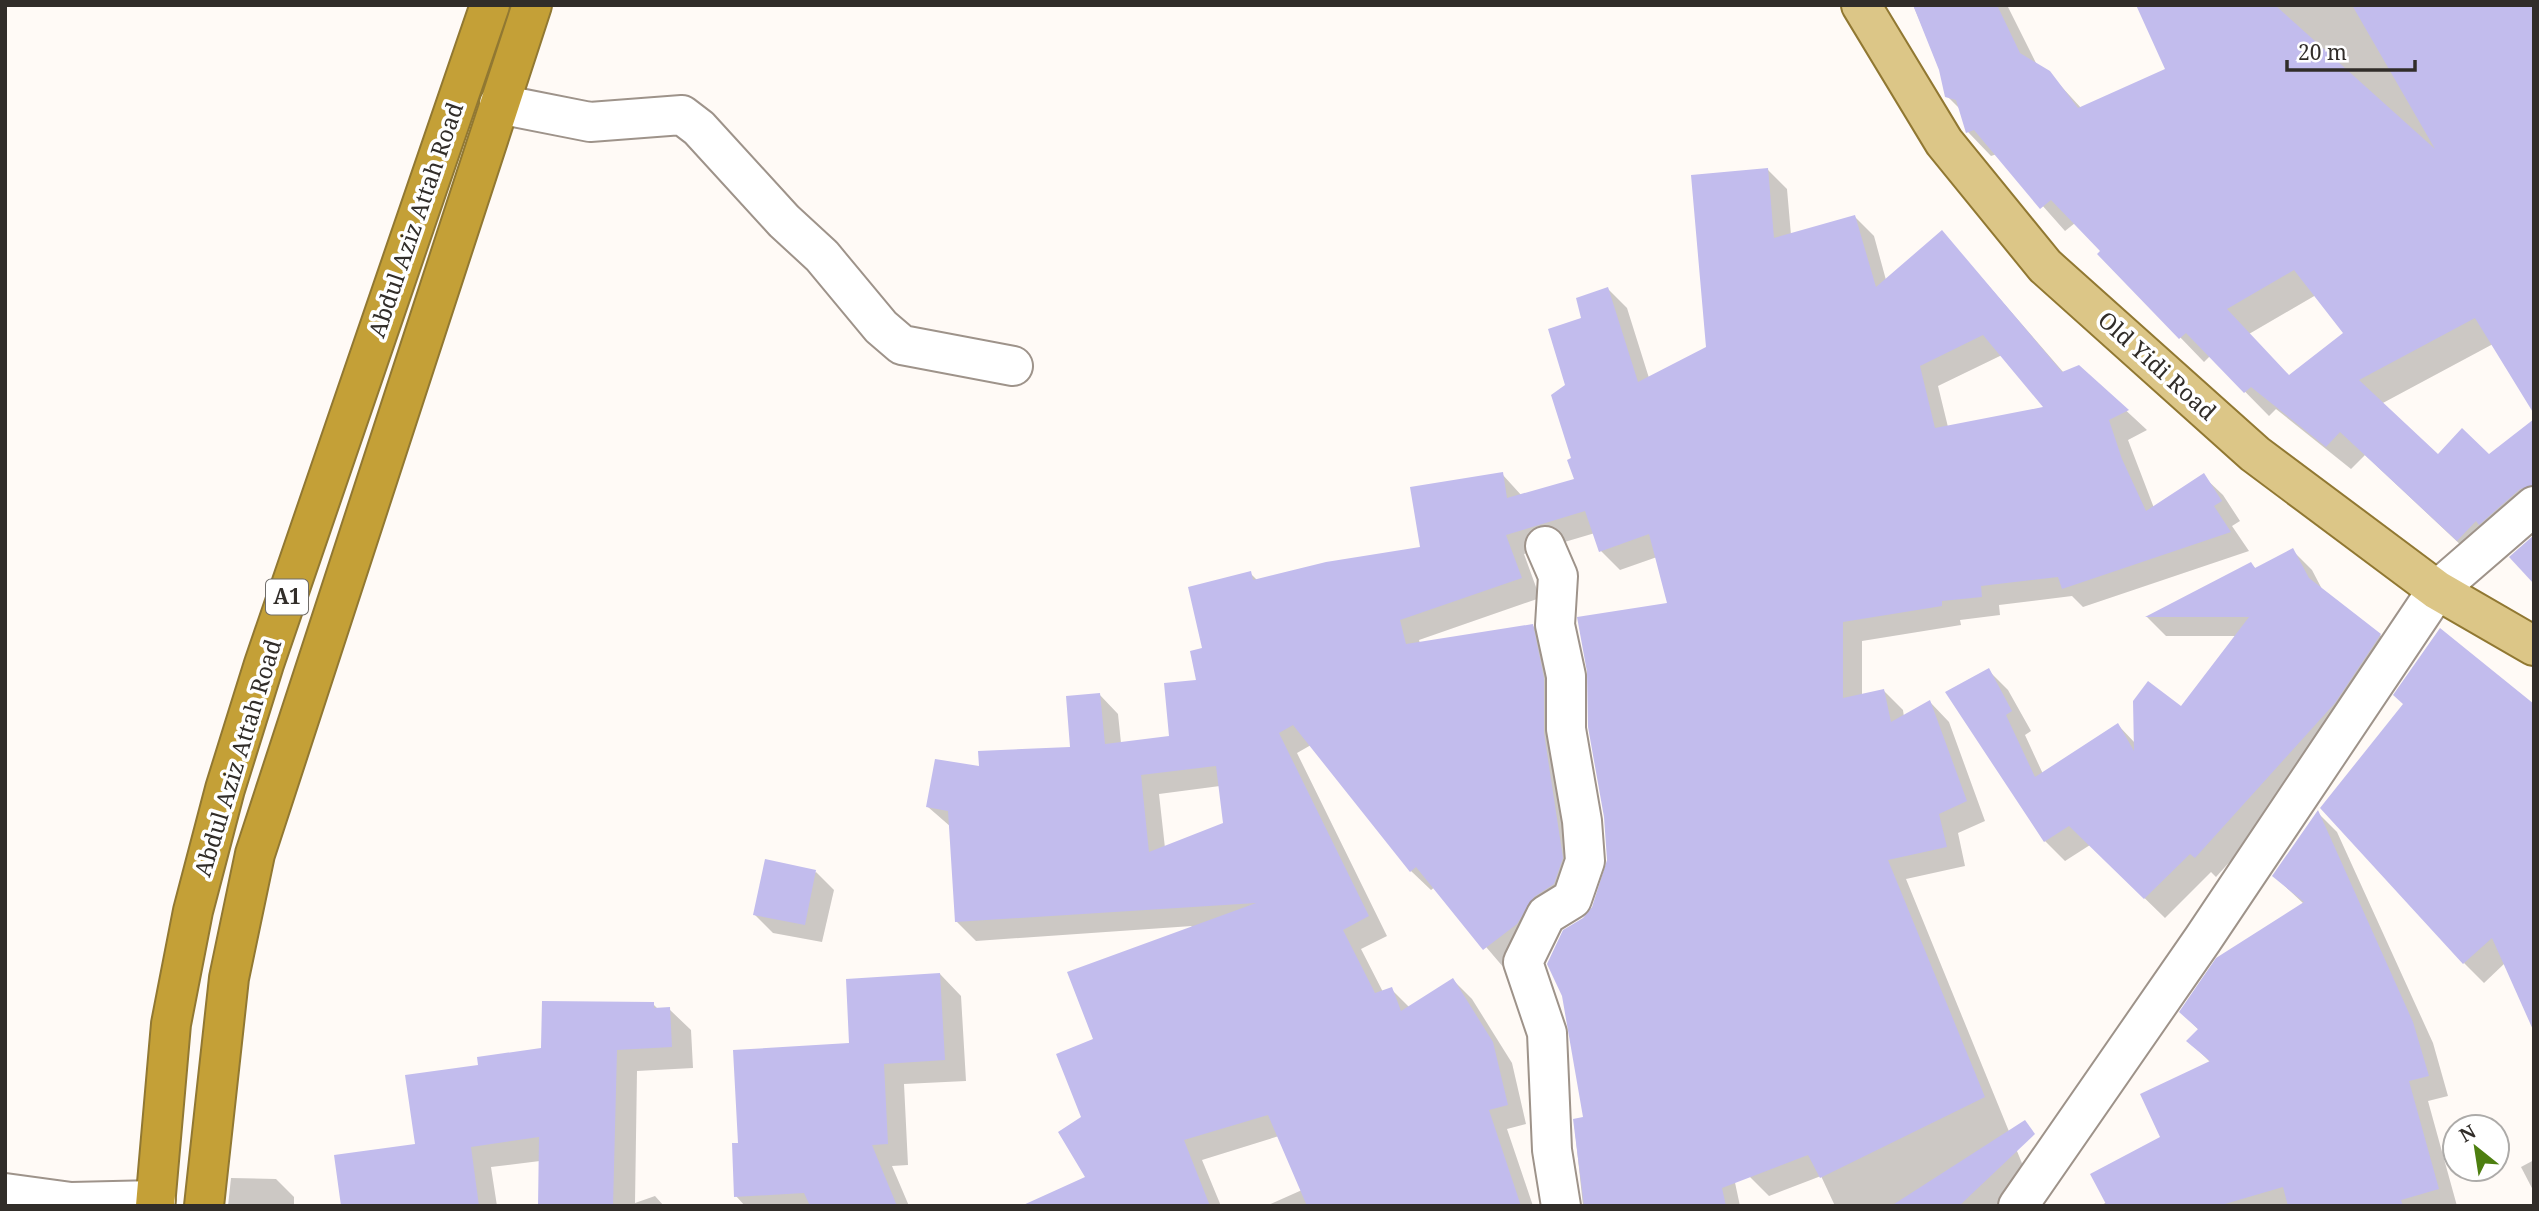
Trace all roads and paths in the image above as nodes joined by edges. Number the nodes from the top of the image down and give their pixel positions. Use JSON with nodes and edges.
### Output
{"nodes":[{"id":1,"x":490,"y":5,"type":"edge"},
{"id":2,"x":532,"y":5,"type":"edge"},
{"id":3,"x":1861,"y":5,"type":"edge"},
{"id":4,"x":499,"y":104,"type":"junction"},
{"id":5,"x":1013,"y":366,"type":"dead end"},
{"id":6,"x":2534,"y":506,"type":"edge"},
{"id":7,"x":1545,"y":546,"type":"dead end"},
{"id":8,"x":2437,"y":590,"type":"junction"},
{"id":9,"x":2534,"y":646,"type":"edge"},
{"id":10,"x":161,"y":1133,"type":"junction"},
{"id":11,"x":209,"y":1136,"type":"junction"},
{"id":12,"x":5,"y":1193,"type":"edge"},
{"id":13,"x":155,"y":1203,"type":"edge"},
{"id":14,"x":204,"y":1206,"type":"edge"},
{"id":15,"x":1561,"y":1206,"type":"edge"},
{"id":16,"x":2018,"y":1206,"type":"edge"}],
"edges":[{"from":1,"to":10,"type":"highway","name":"Abdul Aziz Attah Road","number":"A1"},
{"from":2,"to":4,"type":"highway","name":"Abdul Aziz Attah Road","number":"A1"},
{"from":3,"to":8,"type":"main road","name":"Old Yidi Road"},
{"from":4,"to":5,"type":"street"},
{"from":4,"to":11,"type":"highway","name":"Abdul Aziz Attah Road","number":"A1"},
{"from":6,"to":8,"type":"street"},
{"from":7,"to":15,"type":"street"},
{"from":8,"to":9,"type":"main road","name":"Old Yidi Road"},
{"from":8,"to":16,"type":"street"},
{"from":10,"to":11,"type":"highway"},
{"from":10,"to":13,"type":"highway","name":"Abdul Aziz Attah Road","number":"A1"},
{"from":11,"to":14,"type":"highway","name":"Abdul Aziz Attah Road","number":"A1"},
{"from":12,"to":13,"type":"street"}]}
